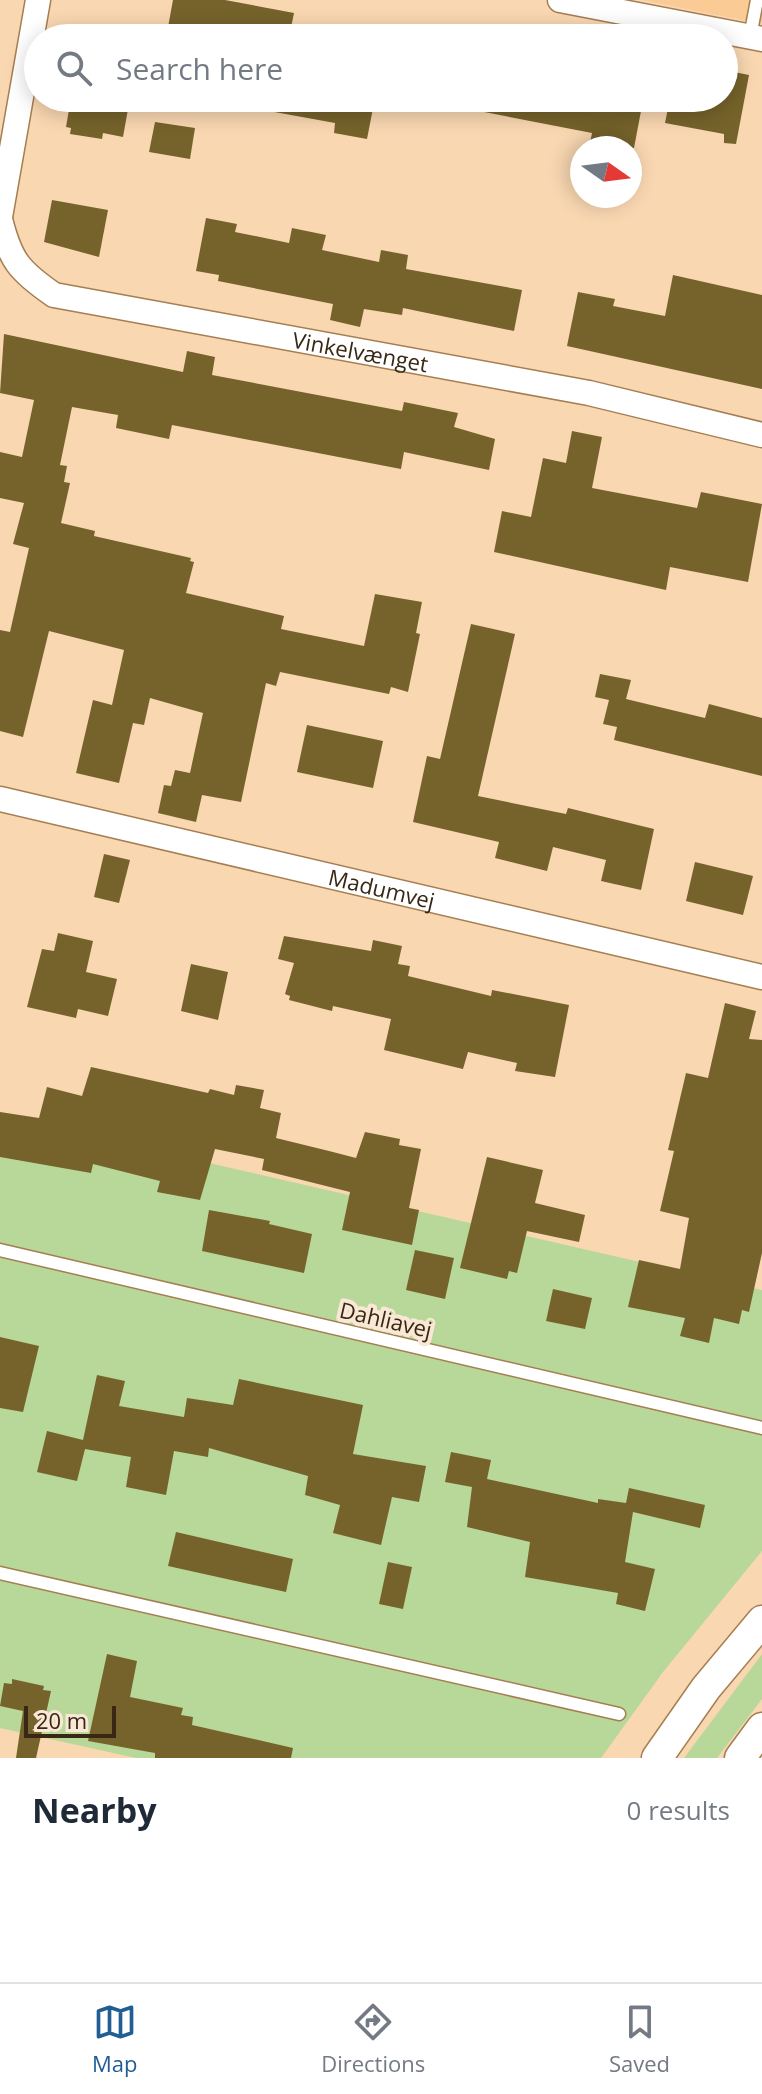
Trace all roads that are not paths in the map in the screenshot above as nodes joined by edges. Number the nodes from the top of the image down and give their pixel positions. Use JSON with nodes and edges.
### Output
{"nodes":[{"id":1,"x":38,"y":0,"type":"edge"},
{"id":2,"x":560,"y":0,"type":"edge"},
{"id":3,"x":757,"y":0,"type":"edge"},
{"id":4,"x":633,"y":7,"type":"edge"},
{"id":5,"x":34,"y":24,"type":"edge"},
{"id":6,"x":700,"y":24,"type":"edge"},
{"id":7,"x":756,"y":38,"type":"edge"},
{"id":8,"x":24,"y":80,"type":"edge"},
{"id":9,"x":0,"y":218,"type":"edge"},
{"id":10,"x":762,"y":435,"type":"edge"},
{"id":11,"x":0,"y":799,"type":"edge"},
{"id":12,"x":762,"y":977,"type":"edge"},
{"id":13,"x":0,"y":1250,"type":"edge"},
{"id":14,"x":762,"y":1428,"type":"edge"},
{"id":15,"x":0,"y":1573,"type":"edge"},
{"id":16,"x":762,"y":1621,"type":"edge"},
{"id":17,"x":619,"y":1714,"type":"dead end"},
{"id":18,"x":762,"y":1728,"type":"edge"},
{"id":19,"x":657,"y":1758,"type":"edge"},
{"id":20,"x":740,"y":1758,"type":"edge"}],
"edges":[{"from":1,"to":5,"type":"street","name":"Vinkelvænget"},
{"from":2,"to":4,"type":"street"},
{"from":3,"to":7,"type":"lane"},
{"from":4,"to":6,"type":"street"},
{"from":8,"to":9,"type":"street","name":"Vinkelvænget"},
{"from":9,"to":10,"type":"street","name":"Vinkelvænget"},
{"from":11,"to":12,"type":"street","name":"Madumvej"},
{"from":13,"to":14,"type":"lane","name":"Dahliavej"},
{"from":15,"to":17,"type":"lane"},
{"from":16,"to":19,"type":"street"},
{"from":18,"to":20,"type":"street"}]}
